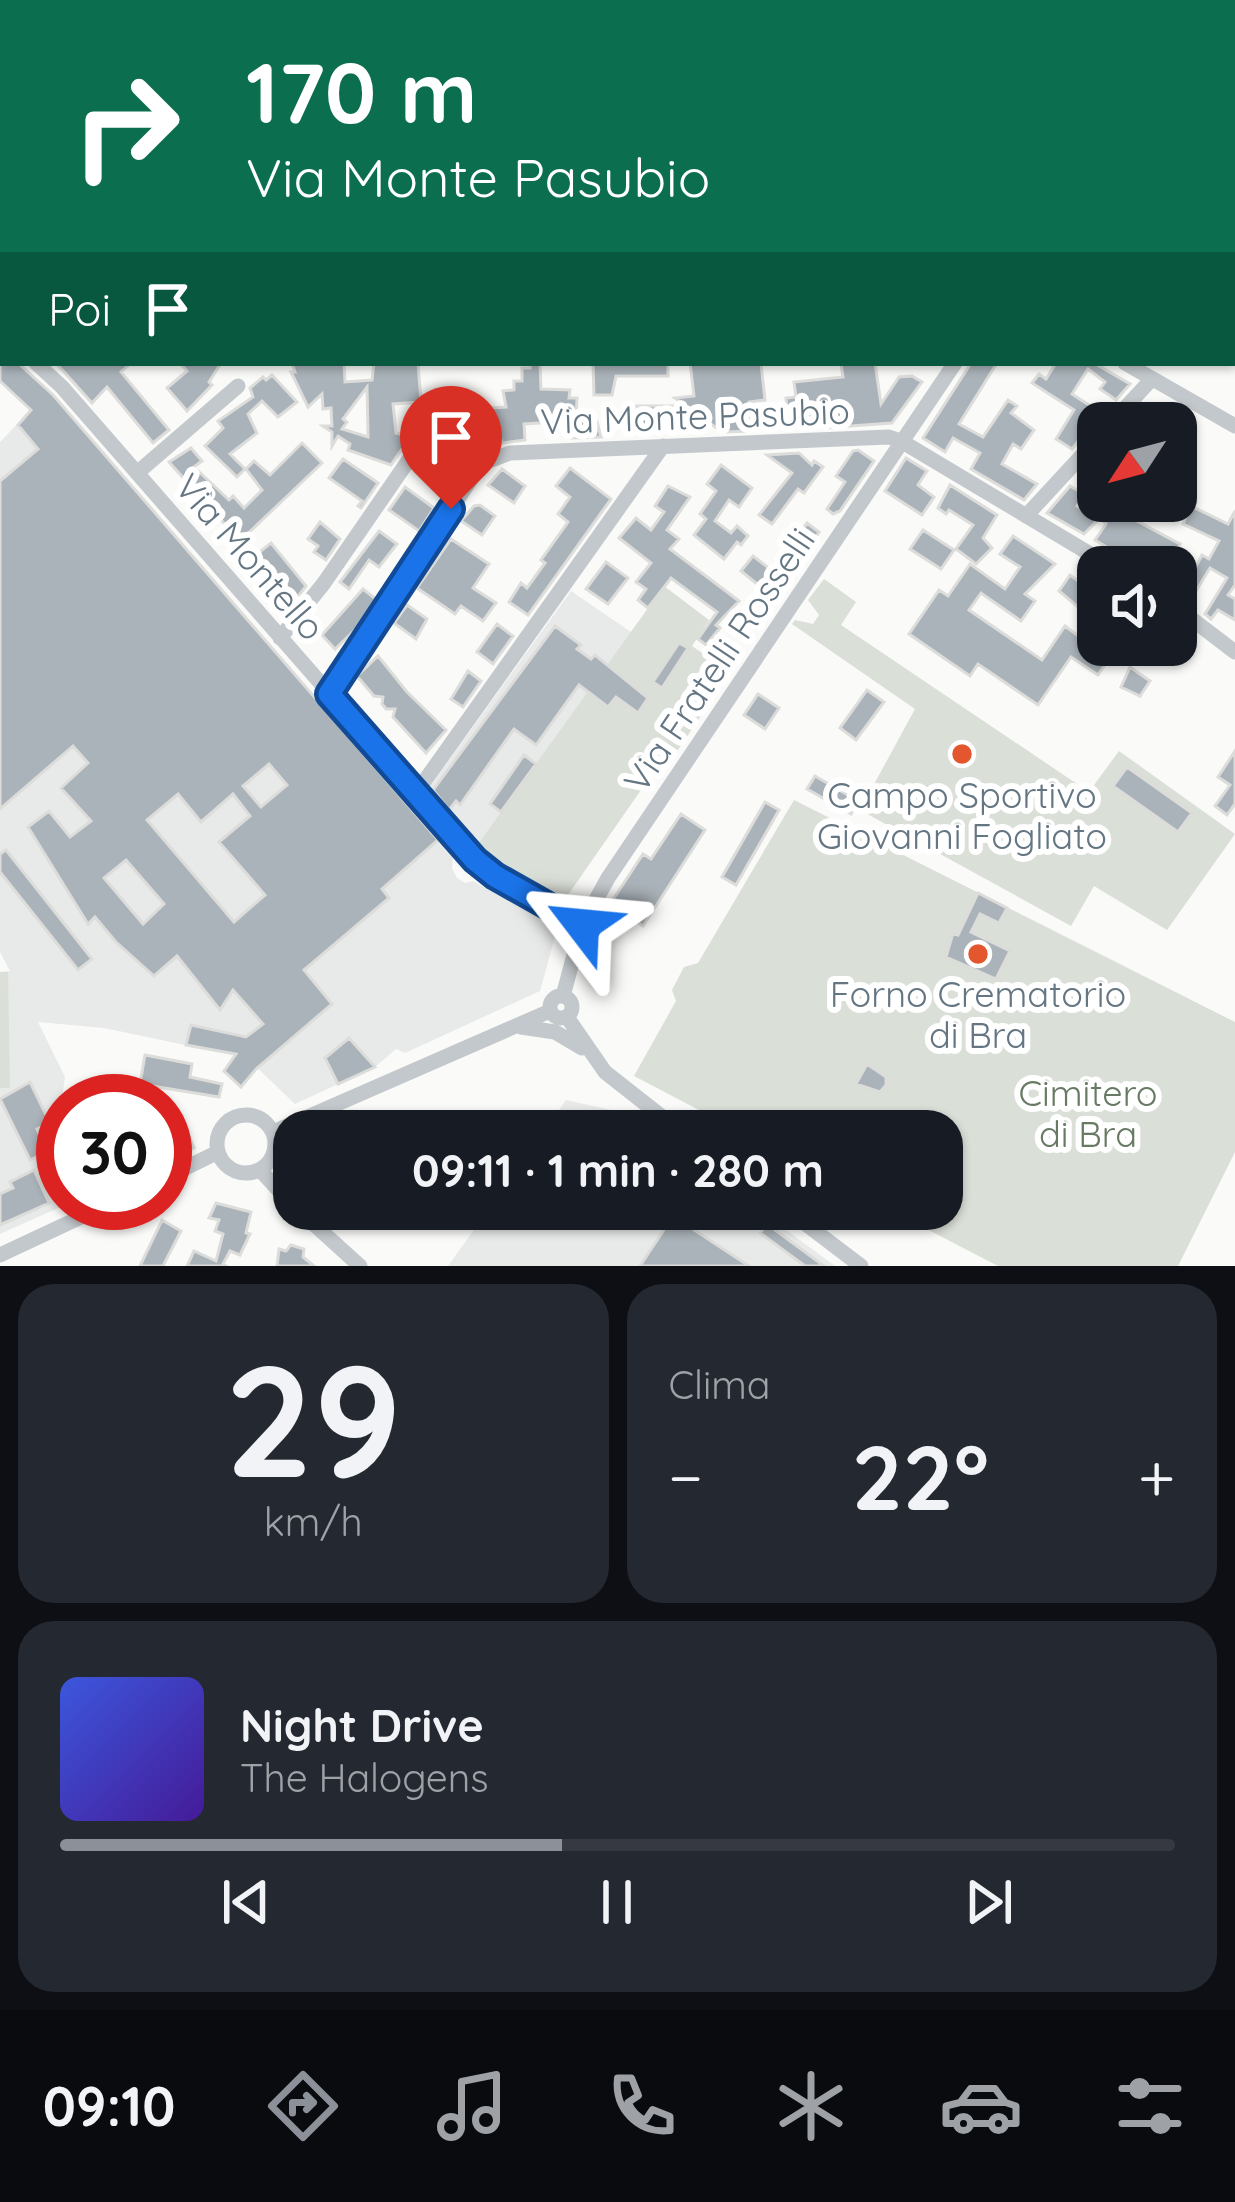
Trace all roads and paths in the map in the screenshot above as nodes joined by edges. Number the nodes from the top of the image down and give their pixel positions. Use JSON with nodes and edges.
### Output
{"nodes":[{"id":1,"x":39,"y":366,"type":"edge"},
{"id":2,"x":950,"y":366,"type":"edge"},
{"id":3,"x":1129,"y":366,"type":"edge"},
{"id":4,"x":1150,"y":380,"type":"junction"},
{"id":5,"x":238,"y":386,"type":"dead end"},
{"id":6,"x":1131,"y":402,"type":"edge"},
{"id":7,"x":1235,"y":426,"type":"edge"},
{"id":8,"x":901,"y":441,"type":"junction"},
{"id":9,"x":663,"y":446,"type":"junction"},
{"id":10,"x":417,"y":448,"type":"dead end"},
{"id":11,"x":1077,"y":461,"type":"edge"},
{"id":12,"x":137,"y":473,"type":"junction"},
{"id":13,"x":1026,"y":516,"type":"junction"},
{"id":14,"x":1077,"y":546,"type":"edge"},
{"id":15,"x":1197,"y":623,"type":"edge"},
{"id":16,"x":280,"y":638,"type":"junction"},
{"id":17,"x":1235,"y":652,"type":"edge"},
{"id":18,"x":329,"y":694,"type":"junction"},
{"id":19,"x":416,"y":793,"type":"junction"},
{"id":20,"x":582,"y":925,"type":"junction"},
{"id":21,"x":558,"y":1014,"type":"junction"},
{"id":22,"x":512,"y":1027,"type":"junction"},
{"id":23,"x":590,"y":1054,"type":"junction"},
{"id":24,"x":323,"y":1110,"type":"edge"},
{"id":25,"x":651,"y":1110,"type":"edge"},
{"id":26,"x":273,"y":1132,"type":"edge"},
{"id":27,"x":218,"y":1153,"type":"junction"},
{"id":28,"x":273,"y":1158,"type":"edge"},
{"id":29,"x":192,"y":1165,"type":"edge"},
{"id":30,"x":260,"y":1170,"type":"junction"},
{"id":31,"x":273,"y":1184,"type":"edge"},
{"id":32,"x":53,"y":1230,"type":"edge"},
{"id":33,"x":320,"y":1230,"type":"edge"},
{"id":34,"x":814,"y":1230,"type":"edge"},
{"id":35,"x":0,"y":1255,"type":"edge"},
{"id":36,"x":360,"y":1266,"type":"edge"},
{"id":37,"x":861,"y":1266,"type":"edge"}],
"edges":[{"from":1,"to":12,"type":"street","name":"Via Montello"},
{"from":2,"to":8,"type":"street","name":"Via Fratelli Rosselli"},
{"from":3,"to":4,"type":"street"},
{"from":4,"to":6,"type":"street"},
{"from":4,"to":7,"type":"street"},
{"from":5,"to":12,"type":"street"},
{"from":8,"to":9,"type":"street","name":"Via Monte Pasubio"},
{"from":8,"to":13,"type":"street"},
{"from":8,"to":20,"type":"street","name":"Via Fratelli Rosselli"},
{"from":9,"to":18,"type":"street","name":"Via Monte Pasubio"},
{"from":9,"to":19,"type":"street"},
{"from":10,"to":16,"type":"street"},
{"from":11,"to":13,"type":"street"},
{"from":12,"to":16,"type":"street","name":"Via Montello"},
{"from":13,"to":14,"type":"street"},
{"from":15,"to":17,"type":"street"},
{"from":16,"to":18,"type":"street","name":"Via Montello"},
{"from":18,"to":19,"type":"street","name":"Via Montello"},
{"from":19,"to":20,"type":"street","name":"Via Montello"},
{"from":20,"to":21,"type":"street","name":"Via Fratelli Rosselli"},
{"from":21,"to":22,"type":"street"},
{"from":21,"to":23,"type":"street"},
{"from":22,"to":23,"type":"street"},
{"from":22,"to":24,"type":"street"},
{"from":23,"to":25,"type":"street"},
{"from":26,"to":27,"type":"street"},
{"from":27,"to":29,"type":"street"},
{"from":27,"to":30,"type":"street"},
{"from":28,"to":30,"type":"street"},
{"from":30,"to":31,"type":"street"},
{"from":32,"to":35,"type":"street"},
{"from":33,"to":36,"type":"street"},
{"from":34,"to":37,"type":"street"}]}
